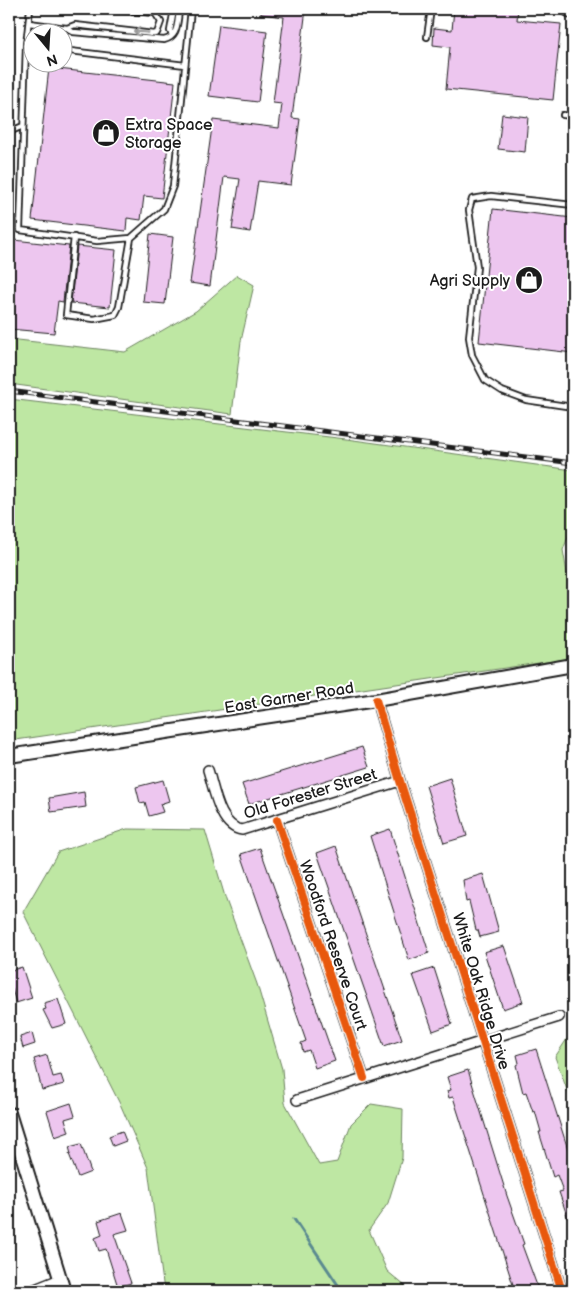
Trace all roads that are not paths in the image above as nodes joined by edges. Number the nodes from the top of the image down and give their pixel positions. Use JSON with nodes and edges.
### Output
{"nodes":[{"id":1,"x":30,"y":9,"type":"edge"},
{"id":2,"x":110,"y":9,"type":"edge"},
{"id":3,"x":175,"y":9,"type":"edge"},
{"id":4,"x":191,"y":9,"type":"edge"},
{"id":5,"x":431,"y":9,"type":"edge"},
{"id":6,"x":560,"y":9,"type":"edge"},
{"id":7,"x":573,"y":17,"type":"edge"},
{"id":8,"x":29,"y":22,"type":"edge"},
{"id":9,"x":72,"y":26,"type":"edge"},
{"id":10,"x":72,"y":31,"type":"edge"},
{"id":11,"x":427,"y":37,"type":"dead end"},
{"id":12,"x":72,"y":51,"type":"edge"},
{"id":13,"x":186,"y":65,"type":"junction"},
{"id":14,"x":25,"y":72,"type":"edge"},
{"id":15,"x":563,"y":115,"type":"dead end"},
{"id":16,"x":573,"y":116,"type":"edge"},
{"id":17,"x":23,"y":126,"type":"junction"},
{"id":18,"x":9,"y":132,"type":"edge"},
{"id":19,"x":573,"y":205,"type":"edge"},
{"id":20,"x":74,"y":238,"type":"junction"},
{"id":21,"x":131,"y":238,"type":"junction"},
{"id":22,"x":573,"y":407,"type":"edge"},
{"id":23,"x":573,"y":665,"type":"edge"},
{"id":24,"x":376,"y":700,"type":"junction"},
{"id":25,"x":9,"y":756,"type":"edge"},
{"id":26,"x":208,"y":770,"type":"dead end"},
{"id":27,"x":400,"y":781,"type":"junction"},
{"id":28,"x":277,"y":820,"type":"junction"},
{"id":29,"x":559,"y":1017,"type":"dead end"},
{"id":30,"x":483,"y":1040,"type":"junction"},
{"id":31,"x":364,"y":1078,"type":"junction"},
{"id":32,"x":297,"y":1100,"type":"dead end"},
{"id":33,"x":9,"y":1113,"type":"edge"},
{"id":34,"x":62,"y":1285,"type":"edge"},
{"id":35,"x":30,"y":1291,"type":"edge"},
{"id":36,"x":562,"y":1291,"type":"edge"}],
"edges":[{"from":1,"to":8,"type":"lane"},
{"from":2,"to":9,"type":"lane","one_way":true},
{"from":3,"to":10,"type":"lane"},
{"from":4,"to":13,"type":"lane"},
{"from":5,"to":11,"type":"lane"},
{"from":6,"to":7,"type":"lane"},
{"from":12,"to":13,"type":"lane"},
{"from":13,"to":21,"type":"lane"},
{"from":14,"to":17,"type":"lane"},
{"from":15,"to":16,"type":"lane"},
{"from":17,"to":18,"type":"lane"},
{"from":17,"to":20,"type":"lane"},
{"from":19,"to":22,"type":"lane"},
{"from":20,"to":21,"type":"lane"},
{"from":20,"to":21,"type":"lane"},
{"from":23,"to":24,"type":"main road","name":"East Garner Road"},
{"from":24,"to":25,"type":"main road","name":"East Garner Road"},
{"from":24,"to":27,"type":"street","name":"White Oak Ridge Drive"},
{"from":26,"to":28,"type":"street","name":"Old Forester Street"},
{"from":27,"to":28,"type":"street","name":"Old Forester Street"},
{"from":27,"to":30,"type":"street","name":"White Oak Ridge Drive"},
{"from":28,"to":31,"type":"street","name":"Woodford Reserve Court"},
{"from":29,"to":30,"type":"street"},
{"from":30,"to":31,"type":"street"},
{"from":30,"to":36,"type":"street","name":"White Oak Ridge Drive"},
{"from":31,"to":32,"type":"street"},
{"from":33,"to":34,"type":"main road"},
{"from":34,"to":35,"type":"street"}]}
